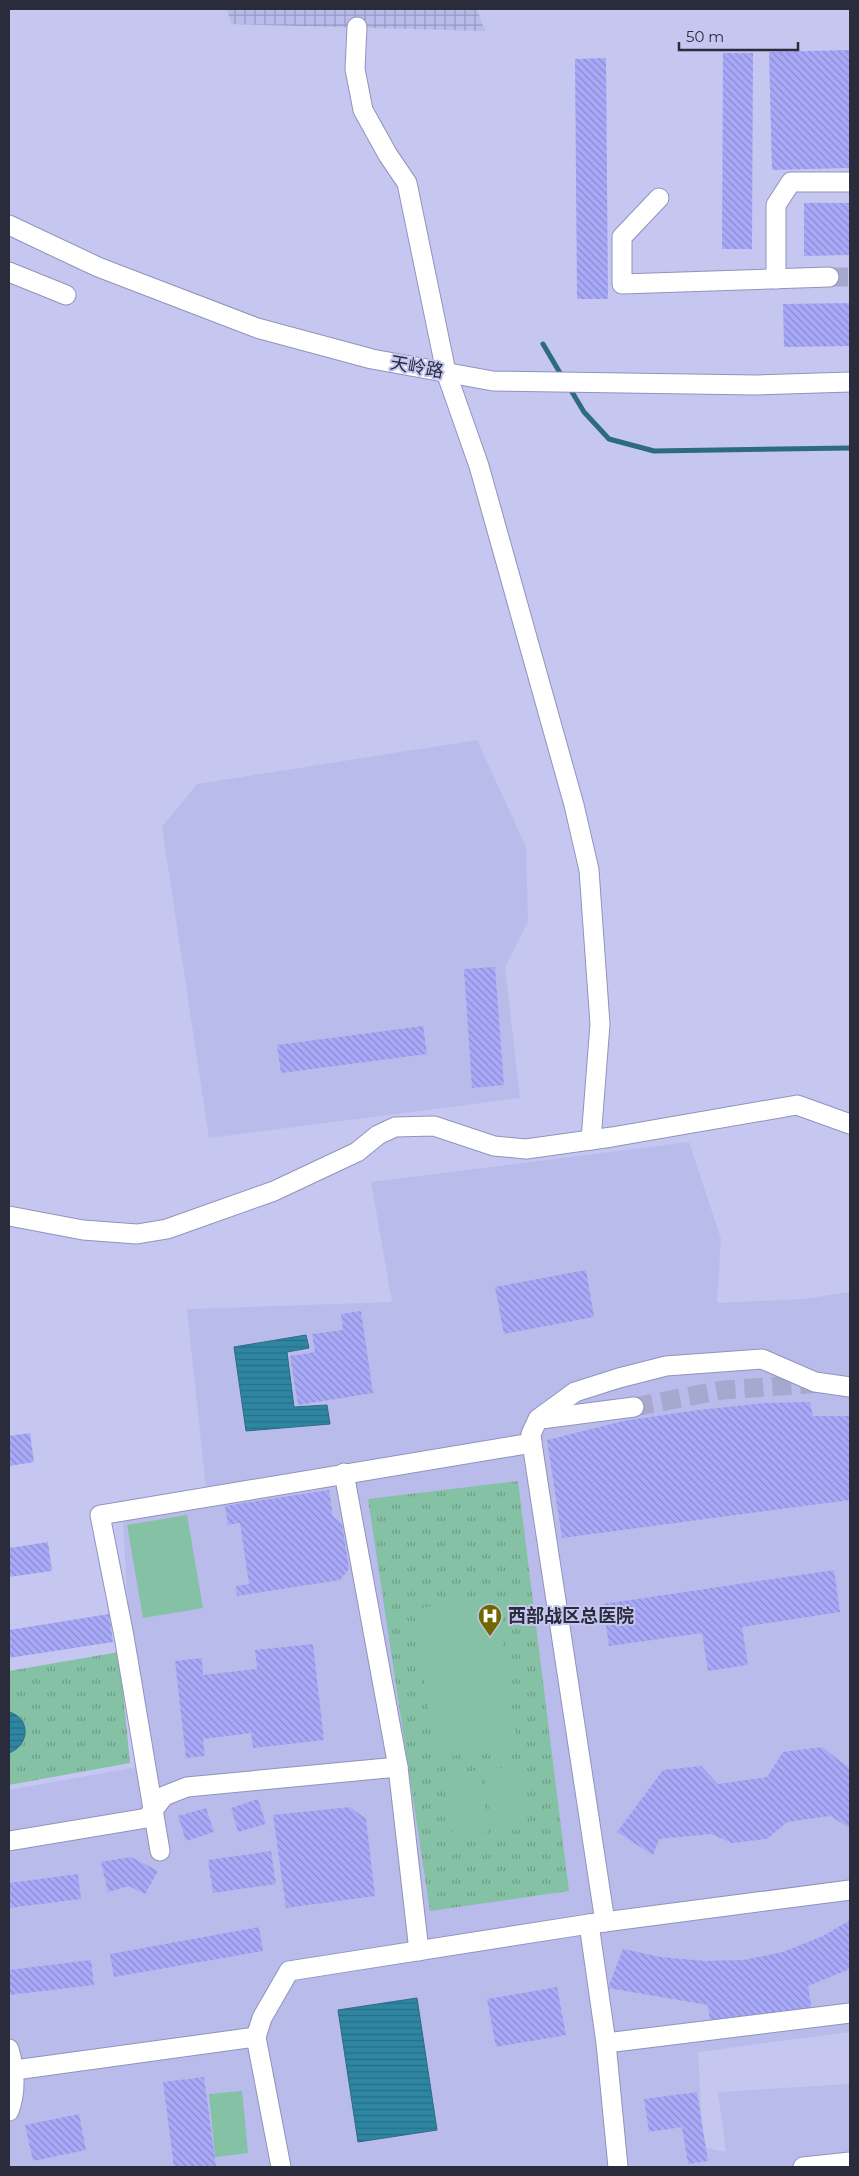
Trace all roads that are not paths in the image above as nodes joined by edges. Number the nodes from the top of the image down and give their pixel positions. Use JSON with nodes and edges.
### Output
{"nodes":[{"id":1,"x":357,"y":27,"type":"dead end"},
{"id":2,"x":850,"y":182,"type":"edge"},
{"id":3,"x":659,"y":198,"type":"dead end"},
{"id":4,"x":9,"y":225,"type":"edge"},
{"id":5,"x":9,"y":272,"type":"edge"},
{"id":6,"x":829,"y":277,"type":"tunnel mouth"},
{"id":7,"x":776,"y":279,"type":"junction"},
{"id":8,"x":66,"y":294,"type":"dead end"},
{"id":9,"x":446,"y":372,"type":"junction"},
{"id":10,"x":850,"y":382,"type":"edge"},
{"id":11,"x":850,"y":1124,"type":"edge"},
{"id":12,"x":591,"y":1140,"type":"junction"},
{"id":13,"x":9,"y":1216,"type":"edge"},
{"id":14,"x":850,"y":1388,"type":"edge"},
{"id":15,"x":634,"y":1407,"type":"tunnel mouth"},
{"id":16,"x":538,"y":1420,"type":"junction"},
{"id":17,"x":532,"y":1443,"type":"junction"},
{"id":18,"x":344,"y":1473,"type":"junction"},
{"id":19,"x":398,"y":1767,"type":"junction"},
{"id":20,"x":153,"y":1810,"type":"junction"},
{"id":21,"x":9,"y":1840,"type":"edge"},
{"id":22,"x":160,"y":1851,"type":"dead end"},
{"id":23,"x":850,"y":1890,"type":"edge"},
{"id":24,"x":597,"y":1923,"type":"junction"},
{"id":25,"x":419,"y":1951,"type":"junction"},
{"id":26,"x":850,"y":2013,"type":"edge"},
{"id":27,"x":256,"y":2037,"type":"junction"},
{"id":28,"x":606,"y":2043,"type":"junction"},
{"id":29,"x":9,"y":2049,"type":"edge"},
{"id":30,"x":15,"y":2070,"type":"junction"},
{"id":31,"x":9,"y":2111,"type":"edge"},
{"id":32,"x":850,"y":2162,"type":"edge"},
{"id":33,"x":281,"y":2167,"type":"edge"},
{"id":34,"x":618,"y":2167,"type":"edge"},
{"id":35,"x":803,"y":2167,"type":"edge"}],
"edges":[{"from":1,"to":9,"type":"street"},
{"from":2,"to":7,"type":"street"},
{"from":3,"to":7,"type":"street"},
{"from":4,"to":9,"type":"street","name":"天岭路"},
{"from":5,"to":8,"type":"street"},
{"from":6,"to":7,"type":"street"},
{"from":9,"to":10,"type":"street","name":"天岭路"},
{"from":9,"to":12,"type":"street"},
{"from":11,"to":12,"type":"street"},
{"from":12,"to":13,"type":"street"},
{"from":14,"to":16,"type":"street"},
{"from":15,"to":16,"type":"street"},
{"from":16,"to":17,"type":"street"},
{"from":17,"to":18,"type":"street"},
{"from":17,"to":24,"type":"street"},
{"from":18,"to":19,"type":"street"},
{"from":18,"to":20,"type":"street"},
{"from":19,"to":20,"type":"street"},
{"from":19,"to":25,"type":"street"},
{"from":20,"to":21,"type":"street"},
{"from":20,"to":22,"type":"street"},
{"from":23,"to":24,"type":"street"},
{"from":24,"to":25,"type":"street"},
{"from":24,"to":28,"type":"street"},
{"from":25,"to":27,"type":"street"},
{"from":26,"to":28,"type":"street"},
{"from":27,"to":30,"type":"street"},
{"from":27,"to":33,"type":"street"},
{"from":28,"to":34,"type":"street"},
{"from":29,"to":30,"type":"street"},
{"from":30,"to":31,"type":"street"},
{"from":32,"to":35,"type":"street"}]}
